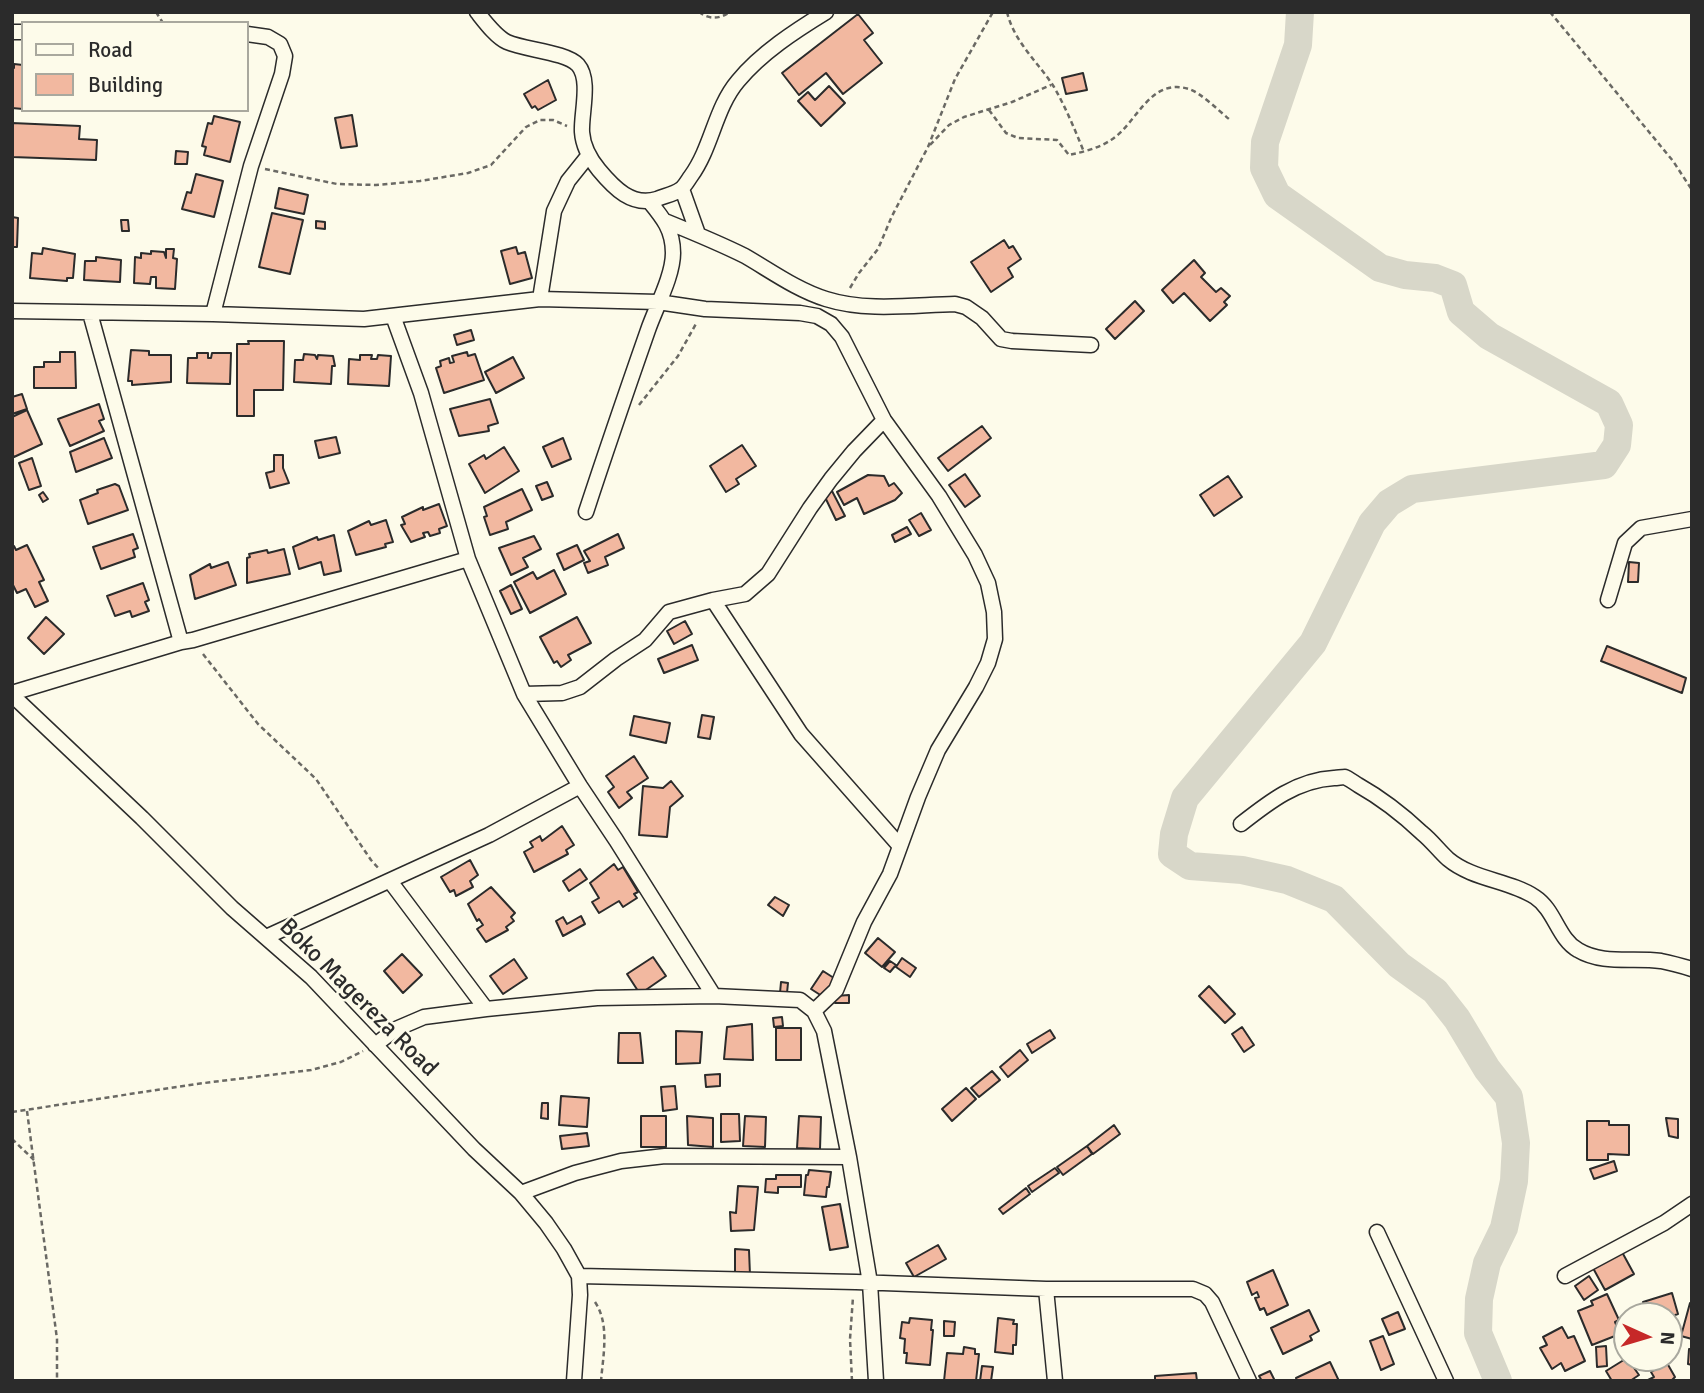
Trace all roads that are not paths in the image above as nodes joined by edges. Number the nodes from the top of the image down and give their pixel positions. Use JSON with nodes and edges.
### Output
{"nodes":[{"id":1,"x":477,"y":12,"type":"edge"},
{"id":2,"x":826,"y":12,"type":"edge"},
{"id":3,"x":248,"y":34,"type":"edge"},
{"id":4,"x":588,"y":156,"type":"junction"},
{"id":5,"x":682,"y":189,"type":"junction"},
{"id":6,"x":649,"y":201,"type":"junction"},
{"id":7,"x":666,"y":221,"type":"junction"},
{"id":8,"x":698,"y":234,"type":"junction"},
{"id":9,"x":540,"y":299,"type":"junction"},
{"id":10,"x":658,"y":302,"type":"junction"},
{"id":11,"x":12,"y":311,"type":"edge"},
{"id":12,"x":90,"y":313,"type":"junction"},
{"id":13,"x":213,"y":313,"type":"junction"},
{"id":14,"x":393,"y":316,"type":"junction"},
{"id":15,"x":1091,"y":345,"type":"dead end"},
{"id":16,"x":884,"y":420,"type":"junction"},
{"id":17,"x":586,"y":512,"type":"dead end"},
{"id":18,"x":1692,"y":519,"type":"edge"},
{"id":19,"x":468,"y":559,"type":"junction"},
{"id":20,"x":713,"y":600,"type":"junction"},
{"id":21,"x":1608,"y":600,"type":"dead end"},
{"id":22,"x":187,"y":641,"type":"junction"},
{"id":23,"x":12,"y":694,"type":"edge"},
{"id":24,"x":524,"y":694,"type":"junction"},
{"id":25,"x":580,"y":786,"type":"junction"},
{"id":26,"x":1241,"y":824,"type":"dead end"},
{"id":27,"x":899,"y":845,"type":"junction"},
{"id":28,"x":390,"y":881,"type":"junction"},
{"id":29,"x":266,"y":937,"type":"junction"},
{"id":30,"x":1692,"y":969,"type":"edge"},
{"id":31,"x":714,"y":996,"type":"junction"},
{"id":32,"x":486,"y":1009,"type":"junction"},
{"id":33,"x":814,"y":1011,"type":"junction"},
{"id":34,"x":376,"y":1045,"type":"junction"},
{"id":35,"x":849,"y":1157,"type":"junction"},
{"id":36,"x":521,"y":1193,"type":"junction"},
{"id":37,"x":1692,"y":1204,"type":"edge"},
{"id":38,"x":1377,"y":1232,"type":"dead end"},
{"id":39,"x":579,"y":1276,"type":"junction"},
{"id":40,"x":1565,"y":1276,"type":"dead end"},
{"id":41,"x":863,"y":1282,"type":"junction"},
{"id":42,"x":1046,"y":1289,"type":"junction"},
{"id":43,"x":574,"y":1381,"type":"edge"},
{"id":44,"x":876,"y":1381,"type":"edge"},
{"id":45,"x":1055,"y":1381,"type":"edge"},
{"id":46,"x":1249,"y":1381,"type":"edge"},
{"id":47,"x":1446,"y":1381,"type":"edge"}],
"edges":[{"from":1,"to":4,"type":"street"},
{"from":2,"to":5,"type":"street"},
{"from":3,"to":13,"type":"street"},
{"from":4,"to":6,"type":"street"},
{"from":4,"to":9,"type":"street"},
{"from":5,"to":6,"type":"street"},
{"from":5,"to":8,"type":"street"},
{"from":6,"to":7,"type":"street"},
{"from":7,"to":8,"type":"street"},
{"from":7,"to":10,"type":"street"},
{"from":8,"to":15,"type":"street"},
{"from":9,"to":10,"type":"street"},
{"from":9,"to":14,"type":"street"},
{"from":10,"to":16,"type":"street"},
{"from":10,"to":17,"type":"street"},
{"from":11,"to":12,"type":"street"},
{"from":12,"to":13,"type":"street"},
{"from":12,"to":22,"type":"street"},
{"from":13,"to":14,"type":"street"},
{"from":14,"to":19,"type":"street"},
{"from":16,"to":20,"type":"street"},
{"from":16,"to":27,"type":"street"},
{"from":18,"to":21,"type":"street"},
{"from":19,"to":22,"type":"street"},
{"from":19,"to":24,"type":"street"},
{"from":20,"to":24,"type":"street"},
{"from":20,"to":27,"type":"street"},
{"from":22,"to":23,"type":"street"},
{"from":23,"to":29,"type":"street","name":"Boko Magereza Road"},
{"from":24,"to":25,"type":"street"},
{"from":25,"to":28,"type":"street"},
{"from":25,"to":31,"type":"street"},
{"from":26,"to":30,"type":"street"},
{"from":27,"to":33,"type":"street"},
{"from":28,"to":29,"type":"street"},
{"from":28,"to":32,"type":"street"},
{"from":29,"to":34,"type":"street","name":"Boko Magereza Road"},
{"from":31,"to":32,"type":"street"},
{"from":31,"to":33,"type":"street"},
{"from":32,"to":34,"type":"street"},
{"from":33,"to":35,"type":"street"},
{"from":34,"to":36,"type":"street","name":"Boko Magereza Road"},
{"from":35,"to":36,"type":"street"},
{"from":35,"to":41,"type":"street"},
{"from":36,"to":39,"type":"street","name":"Boko Magereza Road"},
{"from":37,"to":40,"type":"street"},
{"from":38,"to":47,"type":"street"},
{"from":39,"to":41,"type":"street"},
{"from":39,"to":43,"type":"street","name":"Boko Magereza Road"},
{"from":41,"to":42,"type":"street"},
{"from":41,"to":44,"type":"street"},
{"from":42,"to":45,"type":"street"},
{"from":42,"to":46,"type":"street"}]}
